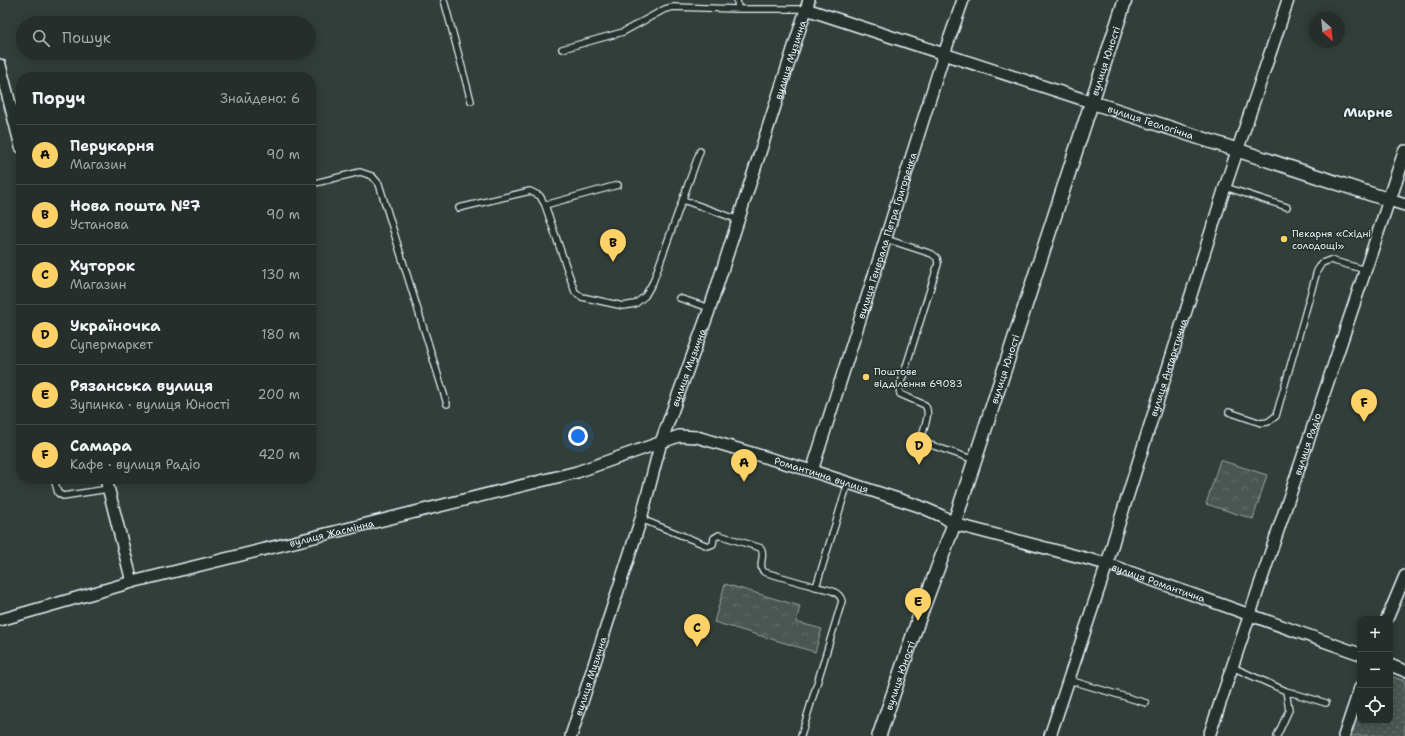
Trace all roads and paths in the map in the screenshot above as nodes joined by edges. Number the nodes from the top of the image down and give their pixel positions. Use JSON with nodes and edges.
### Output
{"nodes":[{"id":1,"x":444,"y":0,"type":"edge"},
{"id":2,"x":737,"y":0,"type":"edge"},
{"id":3,"x":963,"y":0,"type":"edge"},
{"id":4,"x":1125,"y":0,"type":"edge"},
{"id":5,"x":1288,"y":0,"type":"edge"},
{"id":6,"x":807,"y":4,"type":"edge"},
{"id":7,"x":738,"y":9,"type":"junction"},
{"id":8,"x":562,"y":49,"type":"dead end"},
{"id":9,"x":944,"y":54,"type":"junction"},
{"id":10,"x":0,"y":65,"type":"edge"},
{"id":11,"x":471,"y":101,"type":"dead end"},
{"id":12,"x":1091,"y":102,"type":"junction"},
{"id":13,"x":16,"y":109,"type":"edge"},
{"id":14,"x":700,"y":151,"type":"dead end"},
{"id":15,"x":1237,"y":151,"type":"junction"},
{"id":16,"x":1405,"y":152,"type":"edge"},
{"id":17,"x":316,"y":183,"type":"edge"},
{"id":18,"x":618,"y":185,"type":"dead end"},
{"id":19,"x":1225,"y":187,"type":"junction"},
{"id":20,"x":683,"y":200,"type":"junction"},
{"id":21,"x":1389,"y":200,"type":"junction"},
{"id":22,"x":545,"y":205,"type":"junction"},
{"id":23,"x":1405,"y":205,"type":"edge"},
{"id":24,"x":1287,"y":207,"type":"dead end"},
{"id":25,"x":459,"y":208,"type":"dead end"},
{"id":26,"x":739,"y":220,"type":"junction"},
{"id":27,"x":886,"y":238,"type":"junction"},
{"id":28,"x":1366,"y":270,"type":"junction"},
{"id":29,"x":679,"y":298,"type":"dead end"},
{"id":30,"x":710,"y":308,"type":"junction"},
{"id":31,"x":447,"y":404,"type":"dead end"},
{"id":32,"x":1229,"y":412,"type":"dead end"},
{"id":33,"x":662,"y":442,"type":"junction"},
{"id":34,"x":975,"y":460,"type":"junction"},
{"id":35,"x":812,"y":471,"type":"junction"},
{"id":36,"x":848,"y":483,"type":"junction"},
{"id":37,"x":55,"y":484,"type":"edge"},
{"id":38,"x":107,"y":484,"type":"edge"},
{"id":39,"x":641,"y":519,"type":"junction"},
{"id":40,"x":954,"y":524,"type":"junction"},
{"id":41,"x":1107,"y":564,"type":"junction"},
{"id":42,"x":1405,"y":576,"type":"edge"},
{"id":43,"x":132,"y":582,"type":"junction"},
{"id":44,"x":816,"y":587,"type":"junction"},
{"id":45,"x":1250,"y":615,"type":"junction"},
{"id":46,"x":1388,"y":616,"type":"edge"},
{"id":47,"x":0,"y":620,"type":"edge"},
{"id":48,"x":1357,"y":653,"type":"edge"},
{"id":49,"x":1232,"y":667,"type":"junction"},
{"id":50,"x":1393,"y":667,"type":"edge"},
{"id":51,"x":1405,"y":672,"type":"edge"},
{"id":52,"x":1069,"y":680,"type":"junction"},
{"id":53,"x":1286,"y":691,"type":"junction"},
{"id":54,"x":1357,"y":697,"type":"edge"},
{"id":55,"x":1146,"y":703,"type":"dead end"},
{"id":56,"x":1326,"y":703,"type":"dead end"},
{"id":57,"x":571,"y":736,"type":"edge"},
{"id":58,"x":801,"y":736,"type":"edge"},
{"id":59,"x":879,"y":736,"type":"edge"},
{"id":60,"x":1050,"y":736,"type":"edge"},
{"id":61,"x":1209,"y":736,"type":"edge"},
{"id":62,"x":1277,"y":736,"type":"edge"},
{"id":63,"x":1344,"y":736,"type":"edge"}],
"edges":[{"from":1,"to":11,"type":"lane"},
{"from":2,"to":7,"type":"lane"},
{"from":3,"to":9,"type":"street","name":"вулиця Генерала Петра Григоренка"},
{"from":4,"to":12,"type":"street","name":"вулиця Юності"},
{"from":5,"to":15,"type":"street","name":"вулиця Антарктична"},
{"from":6,"to":7,"type":"lane"},
{"from":6,"to":9,"type":"street","name":"вулиця Геологічна"},
{"from":6,"to":26,"type":"street","name":"вулиця Музична"},
{"from":7,"to":8,"type":"lane"},
{"from":9,"to":12,"type":"street","name":"вулиця Геологічна"},
{"from":9,"to":27,"type":"street","name":"вулиця Генерала Петра Григоренка"},
{"from":10,"to":13,"type":"street"},
{"from":12,"to":15,"type":"street","name":"вулиця Геологічна"},
{"from":12,"to":34,"type":"street","name":"вулиця Юності"},
{"from":14,"to":20,"type":"lane"},
{"from":15,"to":19,"type":"street","name":"вулиця Антарктична"},
{"from":15,"to":21,"type":"street","name":"вулиця Геологічна"},
{"from":16,"to":21,"type":"street","name":"вулиця Радіо"},
{"from":17,"to":31,"type":"lane"},
{"from":18,"to":22,"type":"lane"},
{"from":19,"to":24,"type":"lane"},
{"from":19,"to":41,"type":"street","name":"вулиця Антарктична"},
{"from":20,"to":22,"type":"lane"},
{"from":20,"to":26,"type":"lane"},
{"from":21,"to":23,"type":"street","name":"вулиця Геологічна"},
{"from":21,"to":28,"type":"street","name":"вулиця Радіо"},
{"from":22,"to":25,"type":"lane"},
{"from":26,"to":30,"type":"street","name":"вулиця Музична"},
{"from":27,"to":34,"type":"lane"},
{"from":27,"to":35,"type":"street","name":"вулиця Генерала Петра Григоренка"},
{"from":28,"to":32,"type":"lane"},
{"from":28,"to":45,"type":"street","name":"вулиця Радіо"},
{"from":29,"to":30,"type":"lane"},
{"from":30,"to":33,"type":"street","name":"вулиця Музична"},
{"from":33,"to":35,"type":"street","name":"Романтична вулиця"},
{"from":33,"to":39,"type":"street","name":"вулиця Музична"},
{"from":33,"to":43,"type":"street","name":"вулиця Жасмінна"},
{"from":34,"to":40,"type":"street","name":"вулиця Юності"},
{"from":35,"to":36,"type":"street","name":"Романтична вулиця"},
{"from":36,"to":40,"type":"street","name":"Романтична вулиця"},
{"from":36,"to":44,"type":"lane"},
{"from":37,"to":38,"type":"lane"},
{"from":38,"to":43,"type":"street"},
{"from":39,"to":44,"type":"lane"},
{"from":39,"to":57,"type":"street","name":"вулиця Музична"},
{"from":40,"to":41,"type":"street","name":"вулиця Романтична"},
{"from":40,"to":59,"type":"street","name":"вулиця Юності"},
{"from":41,"to":45,"type":"street","name":"вулиця Романтична"},
{"from":41,"to":52,"type":"street","name":"вулиця Антарктична"},
{"from":42,"to":46,"type":"street"},
{"from":43,"to":47,"type":"street","name":"вулиця Жасмінна"},
{"from":44,"to":58,"type":"lane"},
{"from":45,"to":48,"type":"street","name":"вулиця Романтична"},
{"from":45,"to":49,"type":"street","name":"вулиця Радіо"},
{"from":49,"to":53,"type":"lane"},
{"from":49,"to":61,"type":"street","name":"вулиця Радіо"},
{"from":50,"to":51,"type":"street"},
{"from":52,"to":55,"type":"lane"},
{"from":52,"to":60,"type":"street","name":"вулиця Антарктична"},
{"from":53,"to":56,"type":"lane"},
{"from":53,"to":62,"type":"lane"},
{"from":54,"to":63,"type":"street"}]}
